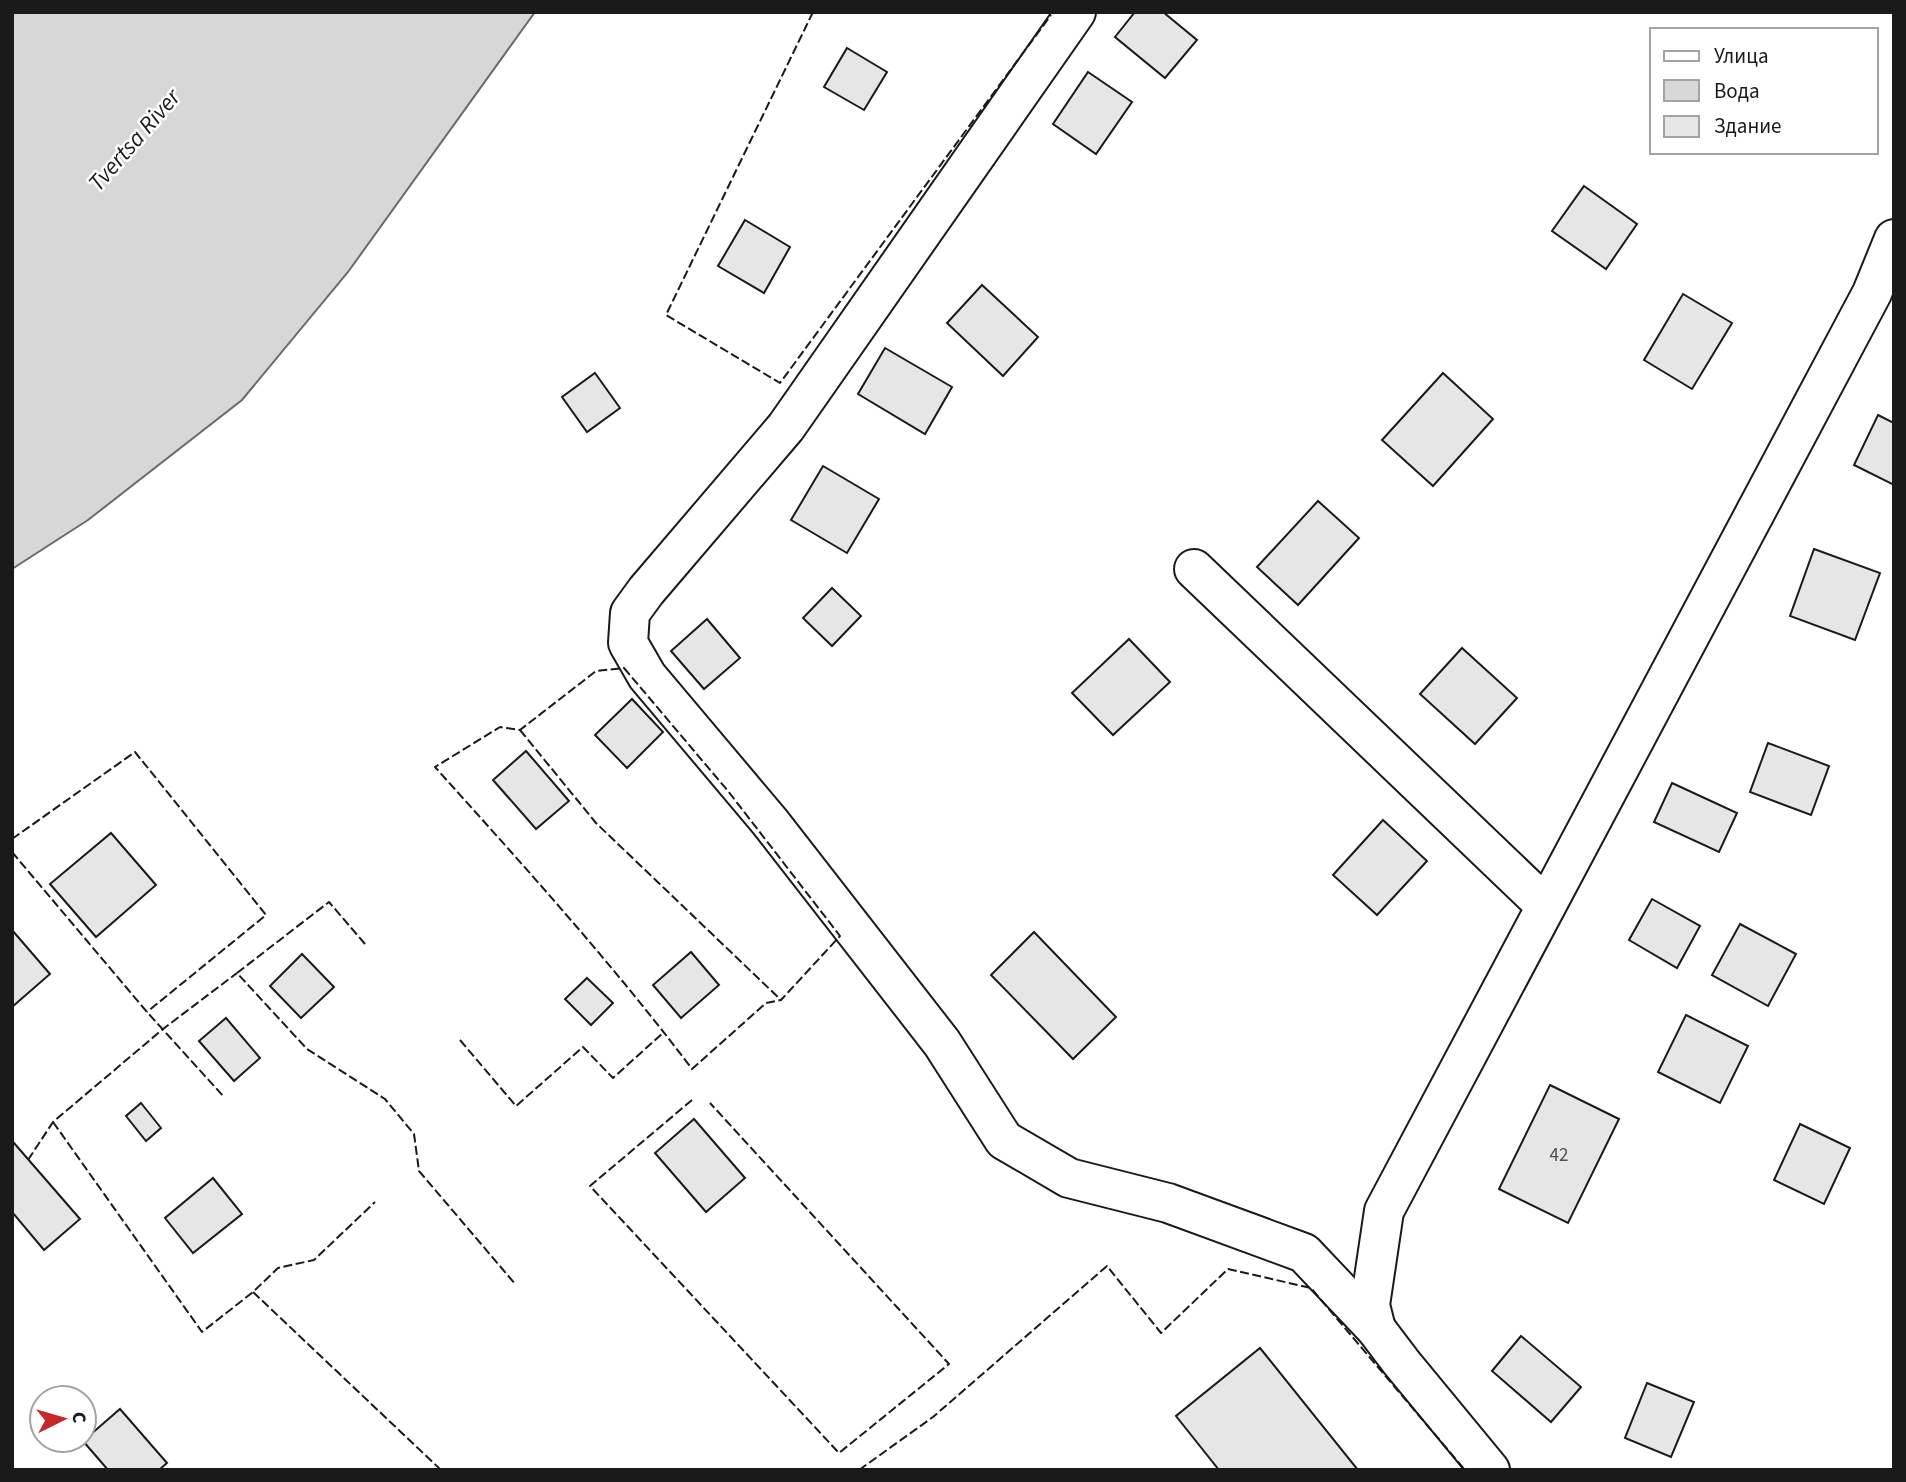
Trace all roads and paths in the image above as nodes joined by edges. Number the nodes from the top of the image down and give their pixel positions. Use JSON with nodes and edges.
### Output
{"nodes":[{"id":1,"x":1076,"y":12,"type":"edge"},
{"id":2,"x":1894,"y":239,"type":"edge"},
{"id":3,"x":1194,"y":569,"type":"dead end"},
{"id":4,"x":1546,"y":906,"type":"junction"},
{"id":5,"x":1376,"y":1329,"type":"junction"},
{"id":6,"x":1490,"y":1470,"type":"edge"}],
"edges":[{"from":1,"to":5,"type":"street"},
{"from":2,"to":4,"type":"street"},
{"from":3,"to":4,"type":"street"},
{"from":4,"to":5,"type":"street"},
{"from":5,"to":6,"type":"street"}]}
